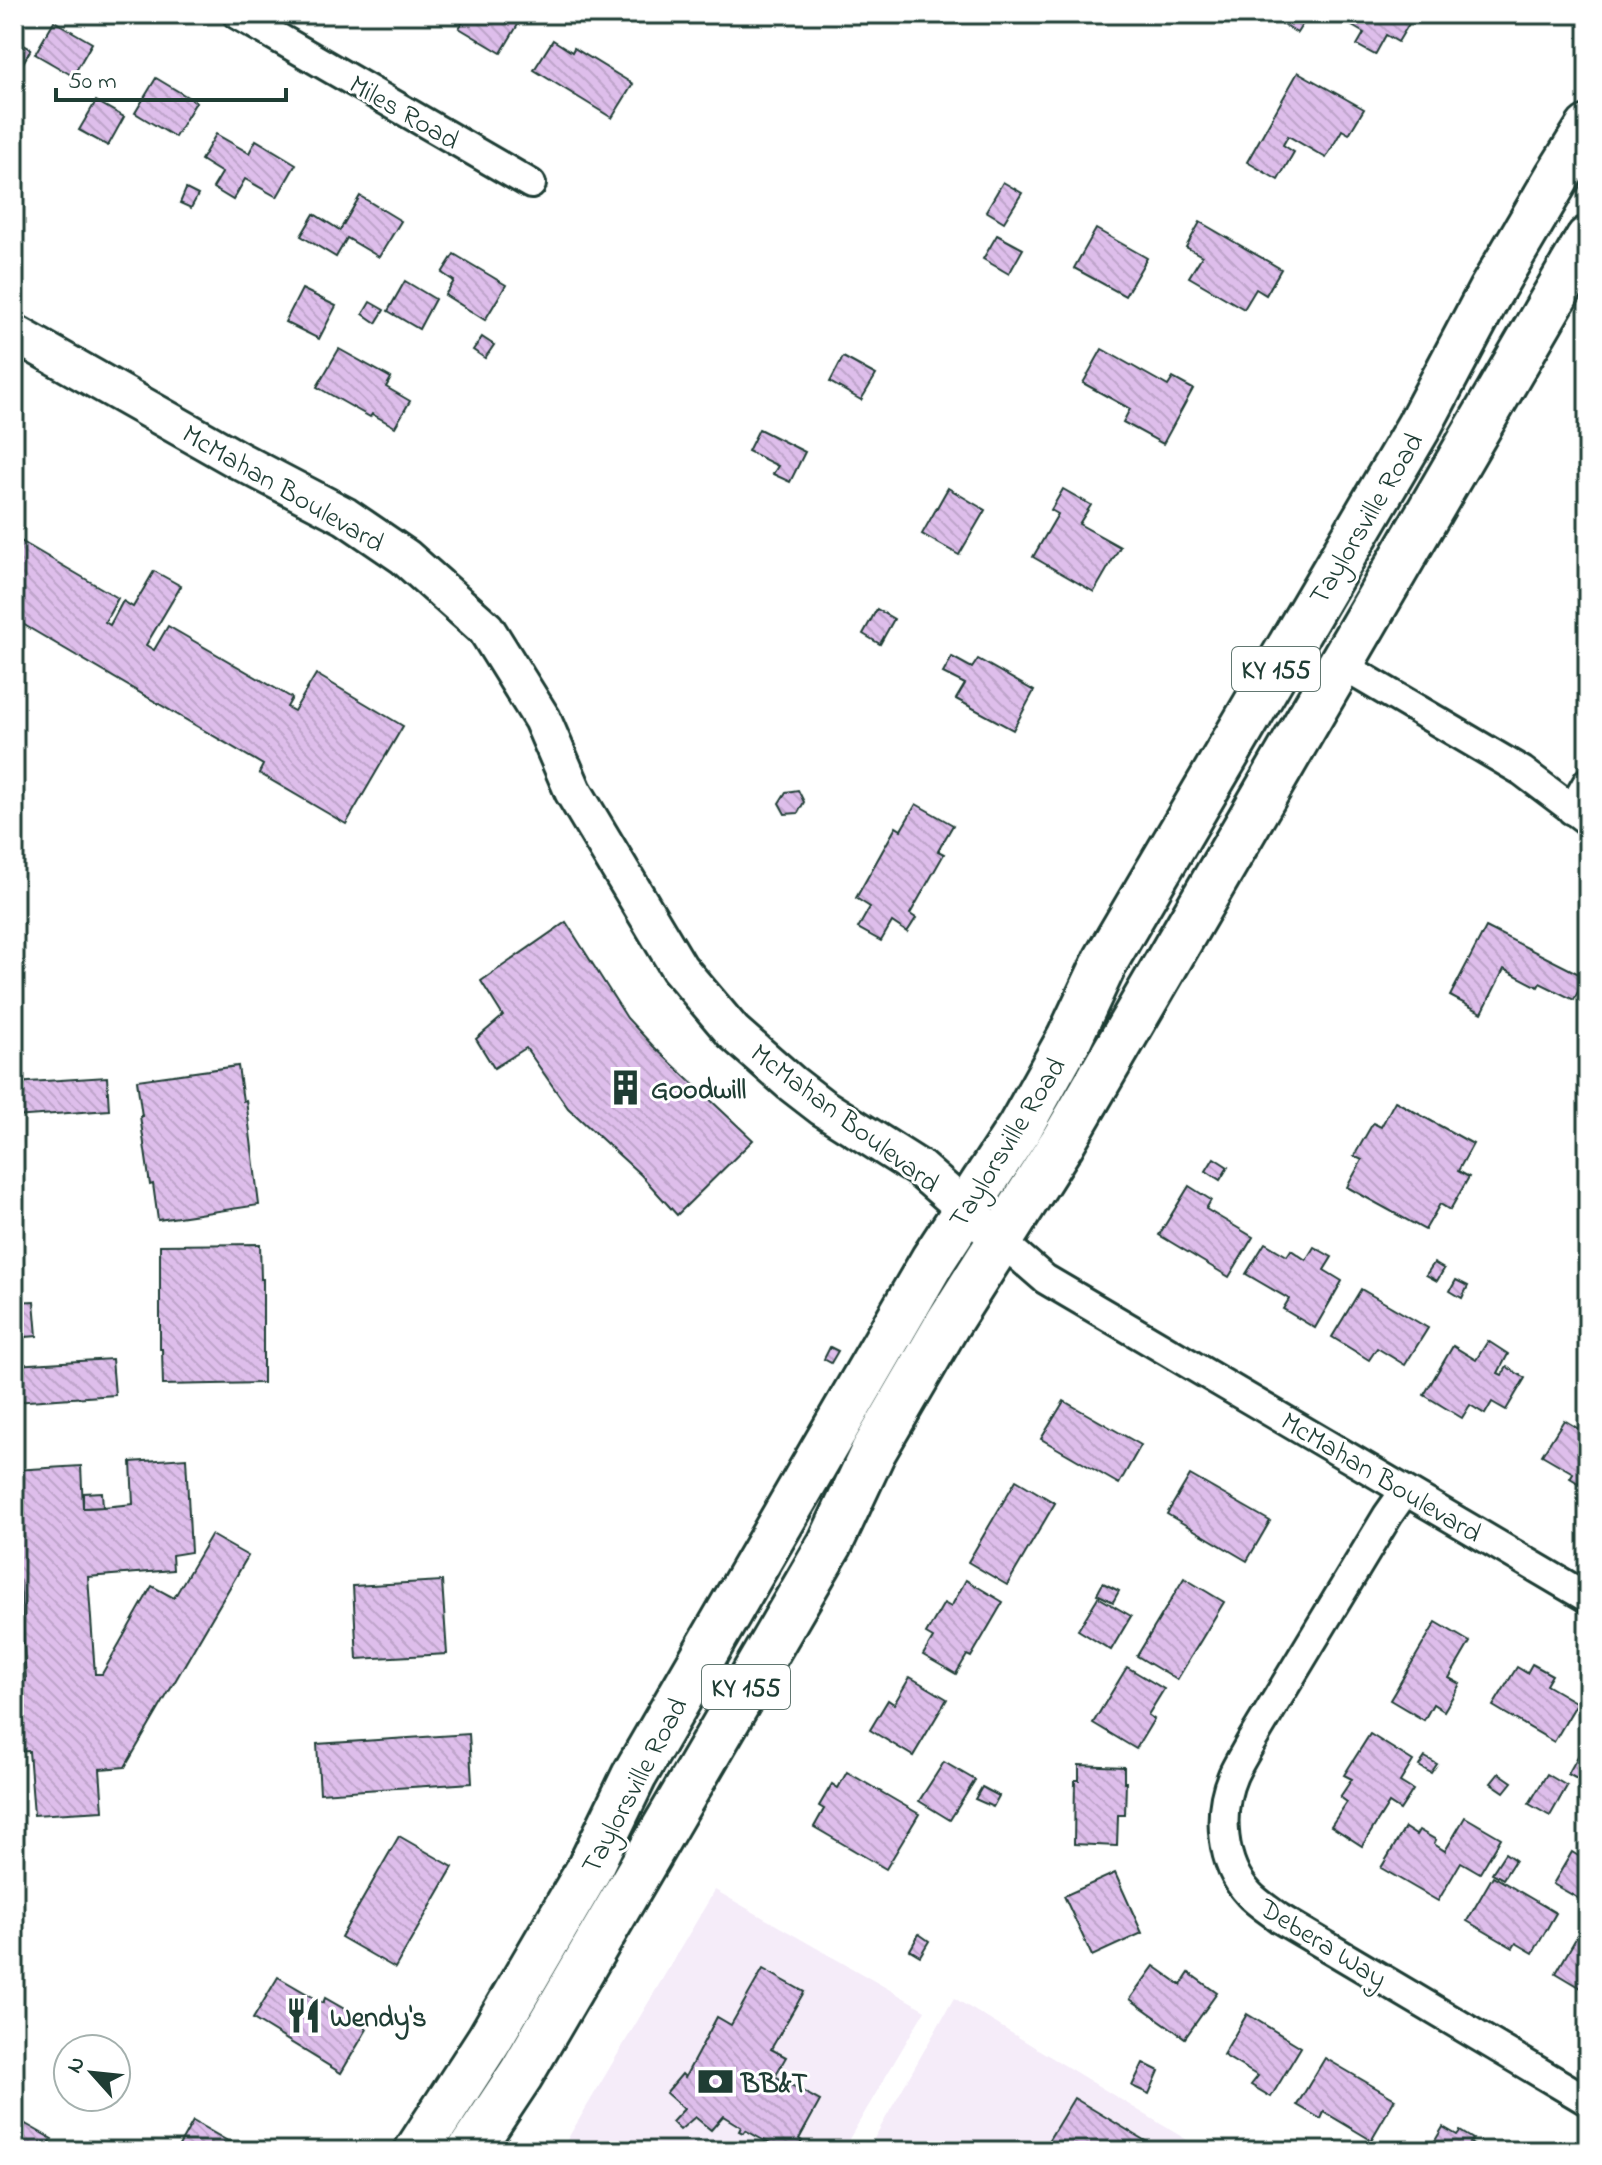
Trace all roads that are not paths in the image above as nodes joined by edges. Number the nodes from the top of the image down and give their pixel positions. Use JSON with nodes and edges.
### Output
{"nodes":[{"id":1,"x":237,"y":14,"type":"edge"},
{"id":2,"x":1588,"y":128,"type":"edge"},
{"id":3,"x":531,"y":184,"type":"dead end"},
{"id":4,"x":1588,"y":239,"type":"edge"},
{"id":5,"x":14,"y":333,"type":"edge"},
{"id":6,"x":1340,"y":664,"type":"junction"},
{"id":7,"x":1588,"y":782,"type":"edge"},
{"id":8,"x":1580,"y":816,"type":"edge"},
{"id":9,"x":966,"y":1209,"type":"junction"},
{"id":10,"x":1000,"y":1240,"type":"junction"},
{"id":11,"x":1405,"y":1491,"type":"junction"},
{"id":12,"x":1588,"y":1598,"type":"edge"},
{"id":13,"x":1588,"y":2101,"type":"edge"},
{"id":14,"x":417,"y":2151,"type":"edge"},
{"id":15,"x":470,"y":2151,"type":"edge"}],
"edges":[{"from":1,"to":3,"type":"street","name":"Miles Road"},
{"from":2,"to":9,"type":"main road","name":"Taylorsville Road","number":"KY 155"},
{"from":4,"to":6,"type":"main road","name":"Taylorsville Road","number":"KY 155"},
{"from":5,"to":9,"type":"street","name":"McMahan Boulevard"},
{"from":6,"to":8,"type":"street"},
{"from":6,"to":10,"type":"main road","name":"Taylorsville Road","number":"KY 155"},
{"from":7,"to":8,"type":"street"},
{"from":9,"to":10,"type":"street","name":"McMahan Boulevard"},
{"from":9,"to":14,"type":"main road","name":"Taylorsville Road","number":"KY 155"},
{"from":10,"to":11,"type":"street","name":"McMahan Boulevard"},
{"from":10,"to":15,"type":"main road","name":"Taylorsville Road","number":"KY 155"},
{"from":11,"to":12,"type":"street","name":"McMahan Boulevard"},
{"from":11,"to":13,"type":"street","name":"Debera Way"}]}
